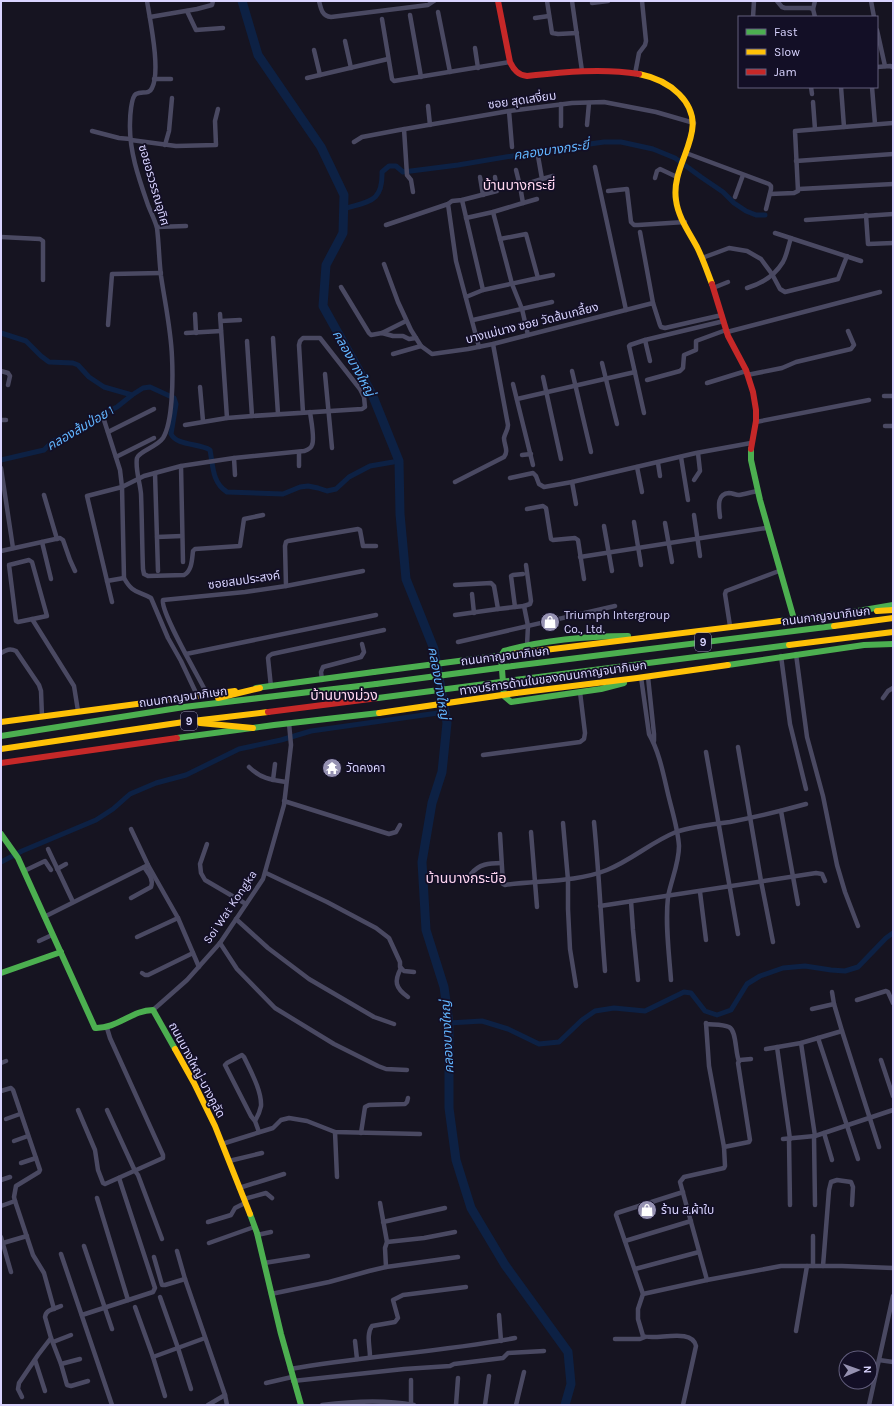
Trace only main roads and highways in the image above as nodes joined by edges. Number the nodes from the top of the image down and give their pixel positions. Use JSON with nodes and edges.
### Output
{"nodes":[{"id":1,"x":498,"y":1,"type":"edge"},
{"id":2,"x":893,"y":605,"type":"edge"},
{"id":3,"x":893,"y":610,"type":"edge"},
{"id":4,"x":846,"y":613,"type":"junction"},
{"id":5,"x":893,"y":618,"type":"edge"},
{"id":6,"x":794,"y":619,"type":"junction"},
{"id":7,"x":893,"y":632,"type":"edge"},
{"id":8,"x":644,"y":637,"type":"junction"},
{"id":9,"x":893,"y":640,"type":"edge"},
{"id":10,"x":893,"y":644,"type":"edge"},
{"id":11,"x":864,"y":645,"type":"junction"},
{"id":12,"x":642,"y":677,"type":"junction"},
{"id":13,"x":260,"y":688,"type":"junction"},
{"id":14,"x":184,"y":707,"type":"junction"},
{"id":15,"x":1,"y":722,"type":"edge"},
{"id":16,"x":184,"y":722,"type":"junction"},
{"id":17,"x":253,"y":728,"type":"junction"},
{"id":18,"x":1,"y":736,"type":"edge"},
{"id":19,"x":1,"y":749,"type":"edge"},
{"id":20,"x":1,"y":763,"type":"edge"},
{"id":21,"x":1,"y":834,"type":"edge"},
{"id":22,"x":61,"y":952,"type":"junction"},
{"id":23,"x":1,"y":973,"type":"edge"},
{"id":24,"x":301,"y":1405,"type":"edge"}],
"edges":[{"from":1,"to":6,"type":"main road"},
{"from":2,"to":4,"type":"main road"},
{"from":3,"to":4,"type":"main road"},
{"from":4,"to":6,"type":"main road"},
{"from":5,"to":14,"type":"main road","name":"ถนนกาญจนาภิเษก","number":"9","bridge":true},
{"from":6,"to":8,"type":"main road"},
{"from":7,"to":16,"type":"main road","name":"ถนนกาญจนาภิเษก","number":"9","bridge":true},
{"from":8,"to":12,"type":"main road"},
{"from":8,"to":13,"type":"main road","bridge":true},
{"from":9,"to":11,"type":"main road"},
{"from":10,"to":11,"type":"main road","name":"ทางบริการด้านในของถนนกาญจนาภิเษก"},
{"from":11,"to":12,"type":"main road","name":"ทางบริการด้านในของถนนกาญจนาภิเษก"},
{"from":12,"to":17,"type":"main road","name":"ทางบริการด้านในของถนนกาญจนาภิเษก","bridge":true},
{"from":13,"to":14,"type":"main road"},
{"from":13,"to":15,"type":"main road"},
{"from":14,"to":18,"type":"main road","name":"ถนนกาญจนาภิเษก","number":"9"},
{"from":16,"to":17,"type":"main road"},
{"from":16,"to":19,"type":"main road","name":"ถนนกาญจนาภิเษก","number":"9"},
{"from":17,"to":20,"type":"main road","name":"ทางบริการด้านในของถนนกาญจนาภิเษก"},
{"from":21,"to":22,"type":"main road"},
{"from":22,"to":23,"type":"main road"},
{"from":22,"to":24,"type":"main road","name":"ถนนบางใหญ่-บางคูลัด"}]}
